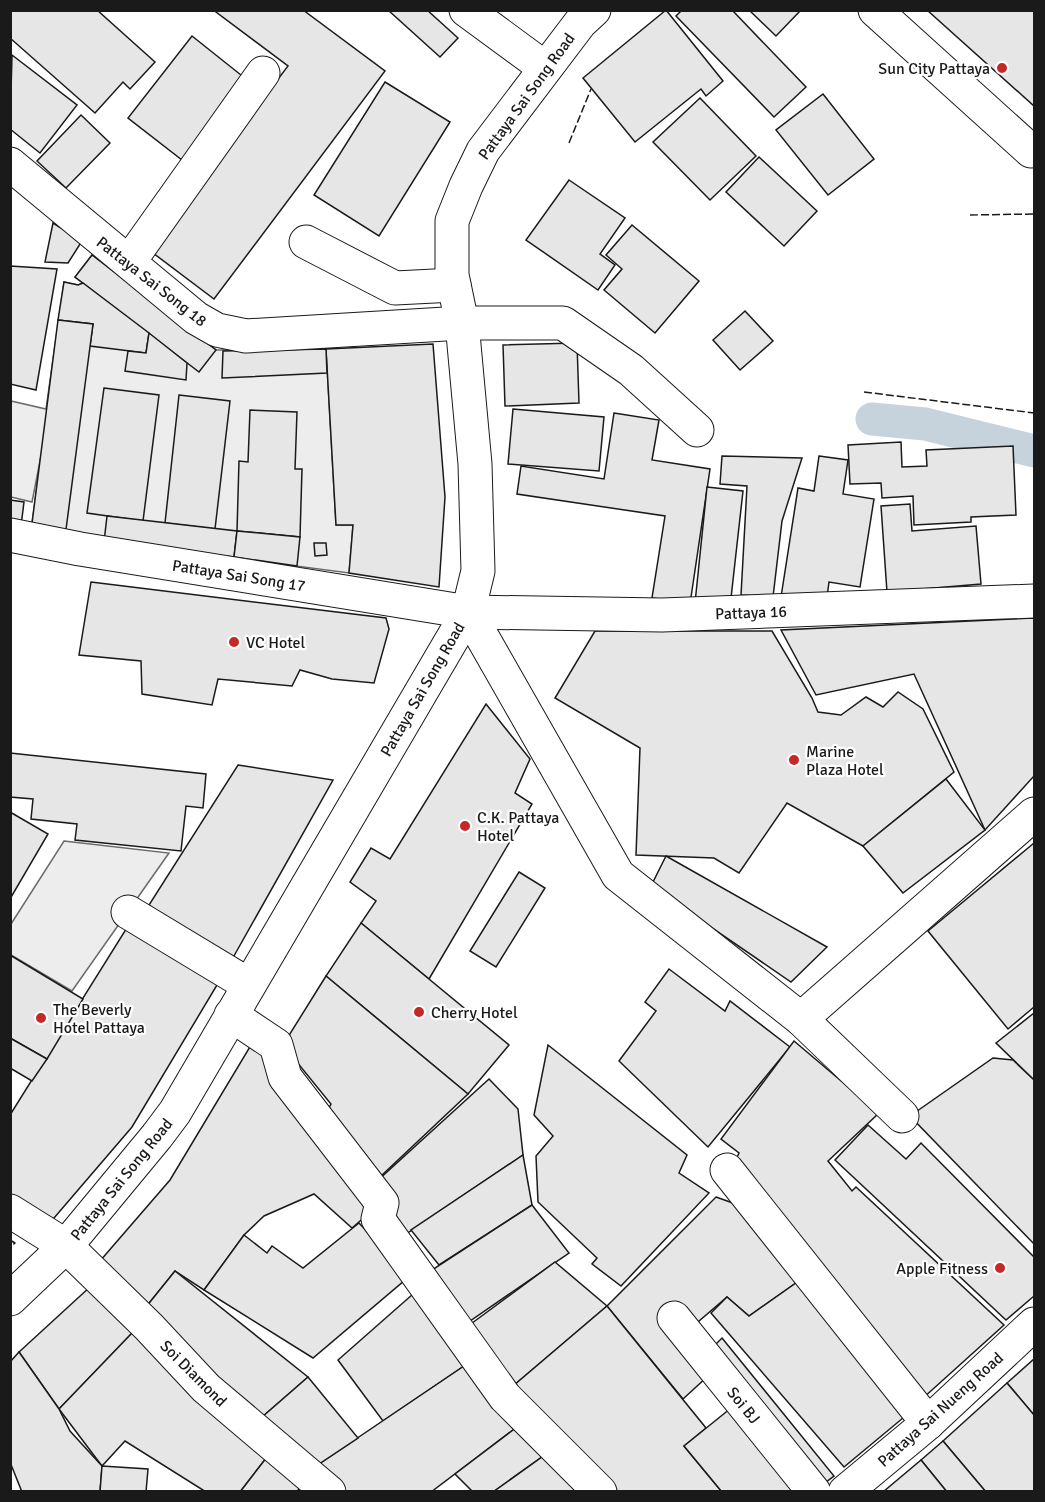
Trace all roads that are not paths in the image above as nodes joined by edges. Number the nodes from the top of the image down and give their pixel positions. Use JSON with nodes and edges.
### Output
{"nodes":[{"id":1,"x":466,"y":10,"type":"edge"},
{"id":2,"x":875,"y":10,"type":"edge"},
{"id":3,"x":580,"y":15,"type":"edge"},
{"id":4,"x":545,"y":68,"type":"junction"},
{"id":5,"x":263,"y":73,"type":"dead end"},
{"id":6,"x":1032,"y":151,"type":"dead end"},
{"id":7,"x":10,"y":164,"type":"edge"},
{"id":8,"x":306,"y":242,"type":"dead end"},
{"id":9,"x":129,"y":262,"type":"junction"},
{"id":10,"x":454,"y":285,"type":"junction"},
{"id":11,"x":462,"y":322,"type":"junction"},
{"id":12,"x":697,"y":430,"type":"dead end"},
{"id":13,"x":10,"y":535,"type":"edge"},
{"id":14,"x":1035,"y":601,"type":"edge"},
{"id":15,"x":468,"y":612,"type":"junction"},
{"id":16,"x":1035,"y":814,"type":"edge"},
{"id":17,"x":128,"y":912,"type":"dead end"},
{"id":18,"x":249,"y":985,"type":"junction"},
{"id":19,"x":231,"y":1015,"type":"junction"},
{"id":20,"x":801,"y":1019,"type":"junction"},
{"id":21,"x":902,"y":1116,"type":"dead end"},
{"id":22,"x":727,"y":1170,"type":"dead end"},
{"id":23,"x":10,"y":1211,"type":"edge"},
{"id":24,"x":66,"y":1246,"type":"junction"},
{"id":25,"x":10,"y":1299,"type":"edge"},
{"id":26,"x":675,"y":1318,"type":"dead end"},
{"id":27,"x":1035,"y":1324,"type":"edge"},
{"id":28,"x":928,"y":1423,"type":"junction"},
{"id":29,"x":328,"y":1491,"type":"edge"},
{"id":30,"x":600,"y":1491,"type":"edge"},
{"id":31,"x":814,"y":1491,"type":"edge"},
{"id":32,"x":845,"y":1491,"type":"edge"}],
"edges":[{"from":1,"to":4,"type":"street"},
{"from":2,"to":6,"type":"street"},
{"from":3,"to":4,"type":"street","name":"Pattaya Sai Song Road"},
{"from":4,"to":10,"type":"street","name":"Pattaya Sai Song Road"},
{"from":5,"to":9,"type":"street"},
{"from":7,"to":9,"type":"street","name":"Pattaya Sai Song 18"},
{"from":8,"to":10,"type":"street"},
{"from":9,"to":11,"type":"street","name":"Pattaya Sai Song 18"},
{"from":10,"to":11,"type":"street","name":"Pattaya Sai Song Road"},
{"from":11,"to":12,"type":"street","name":"Pattaya Sai Song 18"},
{"from":11,"to":15,"type":"street","name":"Pattaya Sai Song Road"},
{"from":13,"to":15,"type":"street","name":"Pattaya Sai Song 17"},
{"from":14,"to":15,"type":"street","name":"Pattaya 16"},
{"from":15,"to":18,"type":"street","name":"Pattaya Sai Song Road"},
{"from":15,"to":20,"type":"street"},
{"from":16,"to":20,"type":"street"},
{"from":17,"to":18,"type":"street"},
{"from":18,"to":19,"type":"street","name":"Pattaya Sai Song Road"},
{"from":19,"to":24,"type":"street","name":"Pattaya Sai Song Road"},
{"from":19,"to":30,"type":"street"},
{"from":20,"to":21,"type":"street"},
{"from":22,"to":28,"type":"street"},
{"from":23,"to":24,"type":"street","name":"Soi Diamond"},
{"from":24,"to":25,"type":"street","name":"Pattaya Sai Song Road"},
{"from":24,"to":29,"type":"street","name":"Soi Diamond"},
{"from":26,"to":31,"type":"street","name":"Soi BJ"},
{"from":27,"to":28,"type":"street","name":"Pattaya Sai Nueng Road"},
{"from":28,"to":32,"type":"street","name":"Pattaya Sai Nueng Road"}]}
